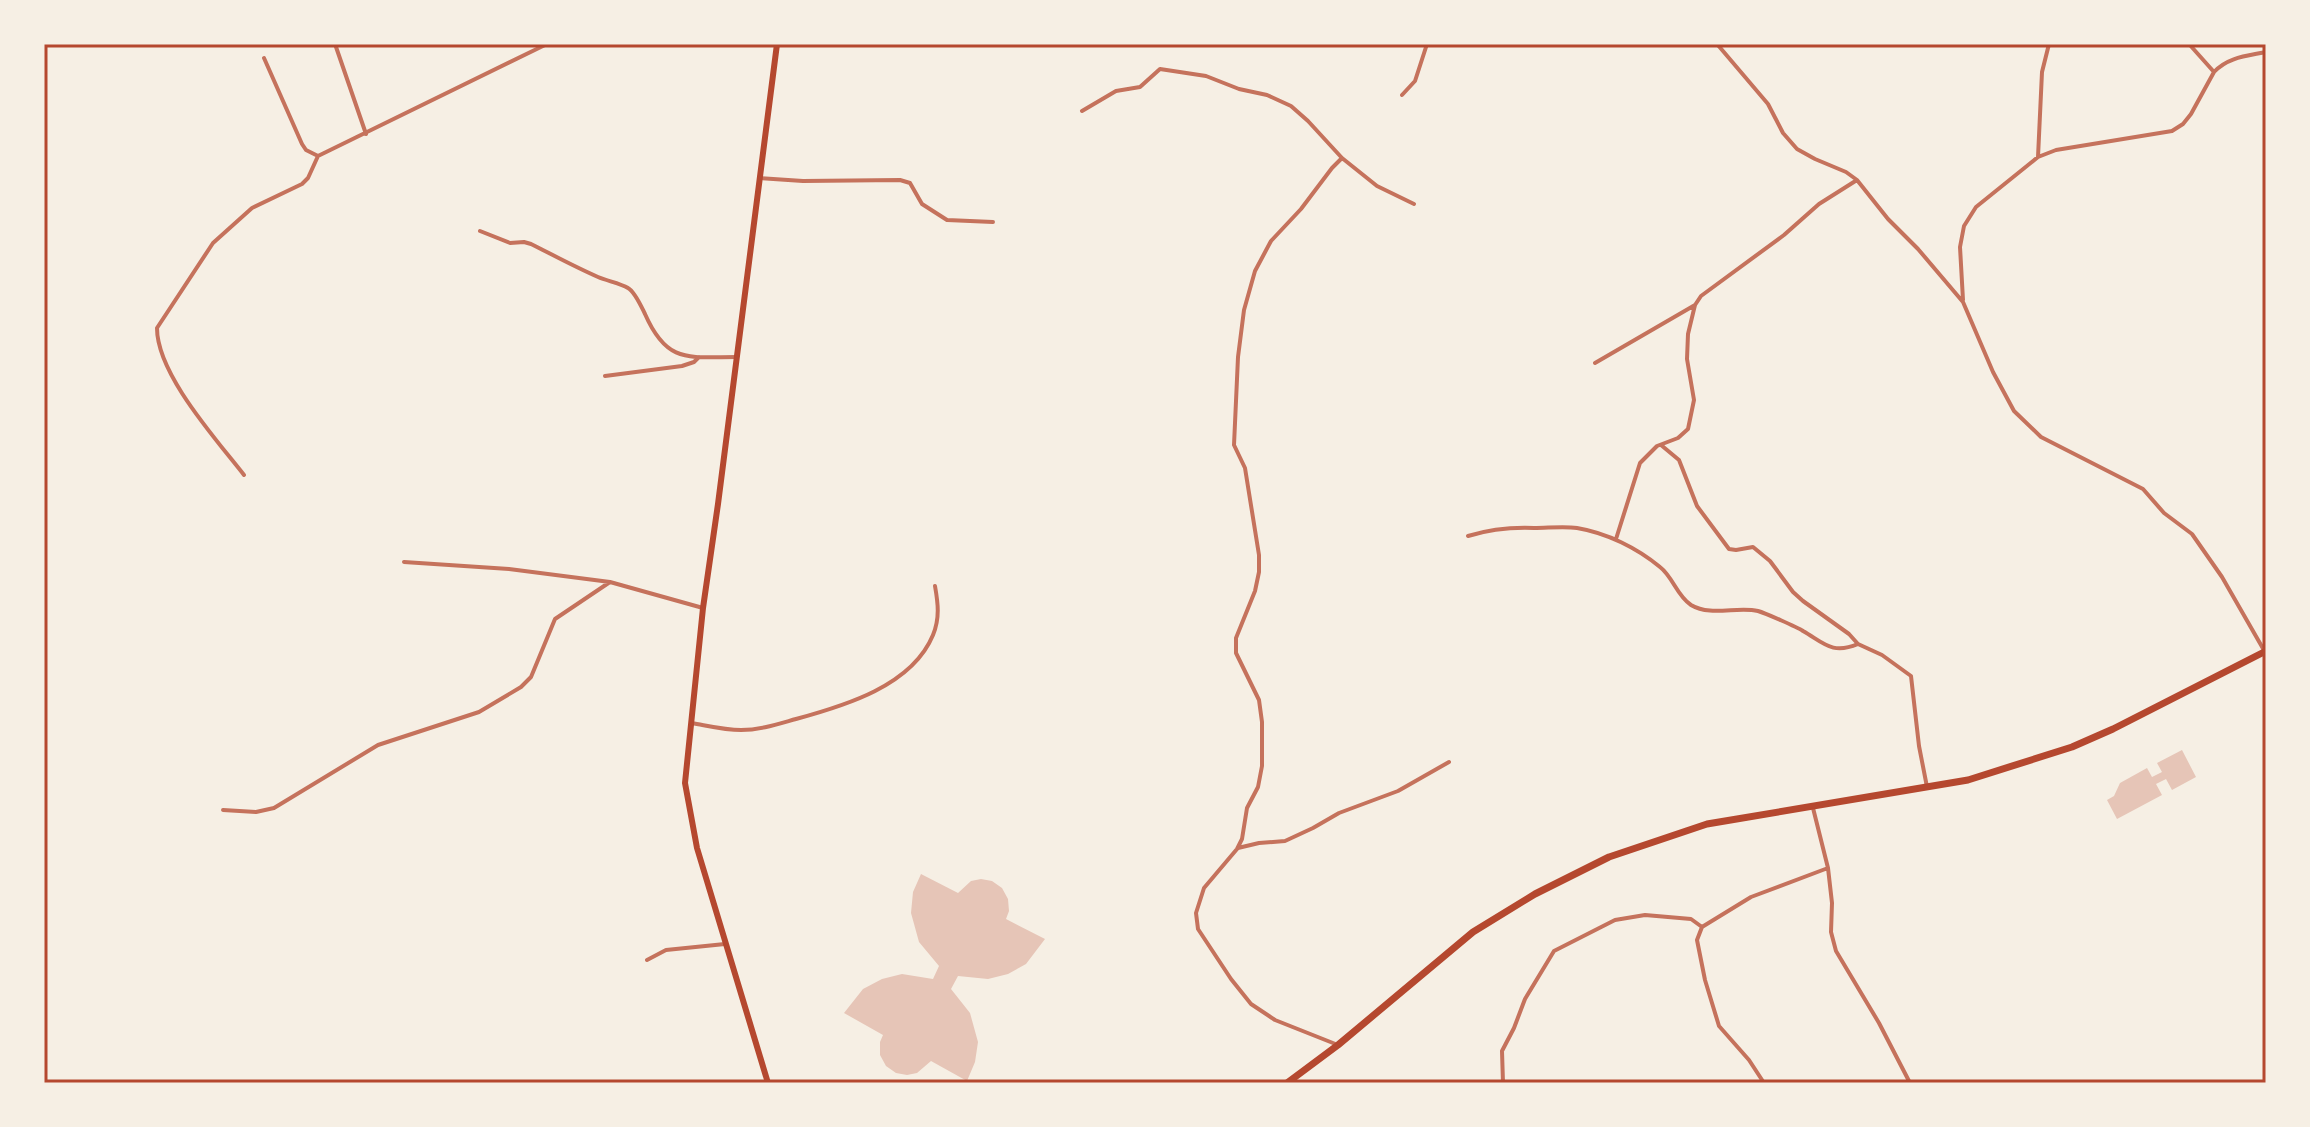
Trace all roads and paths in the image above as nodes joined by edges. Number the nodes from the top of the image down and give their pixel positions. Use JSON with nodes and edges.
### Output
{"nodes":[{"id":1,"x":335,"y":44,"type":"edge"},
{"id":2,"x":547,"y":44,"type":"edge"},
{"id":3,"x":777,"y":44,"type":"edge"},
{"id":4,"x":1427,"y":44,"type":"edge"},
{"id":5,"x":1717,"y":44,"type":"edge"},
{"id":6,"x":2049,"y":44,"type":"edge"},
{"id":7,"x":2189,"y":44,"type":"edge"},
{"id":8,"x":2266,"y":52,"type":"edge"},
{"id":9,"x":264,"y":58,"type":"dead end"},
{"id":10,"x":2214,"y":72,"type":"junction"},
{"id":11,"x":1402,"y":95,"type":"dead end"},
{"id":12,"x":1082,"y":111,"type":"dead end"},
{"id":13,"x":366,"y":134,"type":"junction"},
{"id":14,"x":318,"y":156,"type":"junction"},
{"id":15,"x":2038,"y":157,"type":"junction"},
{"id":16,"x":1342,"y":158,"type":"junction"},
{"id":17,"x":759,"y":178,"type":"junction"},
{"id":18,"x":1857,"y":180,"type":"junction"},
{"id":19,"x":1414,"y":204,"type":"dead end"},
{"id":20,"x":993,"y":222,"type":"dead end"},
{"id":21,"x":480,"y":231,"type":"dead end"},
{"id":22,"x":1963,"y":302,"type":"junction"},
{"id":23,"x":1695,"y":305,"type":"junction"},
{"id":24,"x":699,"y":357,"type":"junction"},
{"id":25,"x":737,"y":357,"type":"junction"},
{"id":26,"x":1595,"y":363,"type":"dead end"},
{"id":27,"x":605,"y":376,"type":"dead end"},
{"id":28,"x":1661,"y":445,"type":"junction"},
{"id":29,"x":244,"y":475,"type":"dead end"},
{"id":30,"x":1468,"y":536,"type":"dead end"},
{"id":31,"x":1616,"y":539,"type":"junction"},
{"id":32,"x":404,"y":562,"type":"dead end"},
{"id":33,"x":610,"y":582,"type":"junction"},
{"id":34,"x":935,"y":586,"type":"dead end"},
{"id":35,"x":703,"y":608,"type":"junction"},
{"id":36,"x":1858,"y":644,"type":"junction"},
{"id":37,"x":2265,"y":652,"type":"edge"},
{"id":38,"x":690,"y":722,"type":"junction"},
{"id":39,"x":1449,"y":762,"type":"dead end"},
{"id":40,"x":1927,"y":787,"type":"junction"},
{"id":41,"x":1813,"y":805,"type":"junction"},
{"id":42,"x":223,"y":810,"type":"dead end"},
{"id":43,"x":1237,"y":849,"type":"junction"},
{"id":44,"x":1828,"y":868,"type":"junction"},
{"id":45,"x":1702,"y":927,"type":"junction"},
{"id":46,"x":725,"y":944,"type":"junction"},
{"id":47,"x":647,"y":960,"type":"dead end"},
{"id":48,"x":1338,"y":1045,"type":"junction"},
{"id":49,"x":487,"y":1083,"type":"edge"},
{"id":50,"x":498,"y":1083,"type":"edge"},
{"id":51,"x":768,"y":1083,"type":"edge"},
{"id":52,"x":1287,"y":1083,"type":"edge"},
{"id":53,"x":1503,"y":1083,"type":"edge"},
{"id":54,"x":1764,"y":1083,"type":"edge"},
{"id":55,"x":1910,"y":1083,"type":"edge"}],
"edges":[{"from":1,"to":13,"type":"street"},
{"from":2,"to":13,"type":"street"},
{"from":3,"to":17,"type":"main road"},
{"from":4,"to":11,"type":"street"},
{"from":5,"to":18,"type":"street"},
{"from":6,"to":15,"type":"street"},
{"from":7,"to":10,"type":"street"},
{"from":8,"to":10,"type":"street"},
{"from":9,"to":14,"type":"street"},
{"from":10,"to":15,"type":"street"},
{"from":12,"to":16,"type":"street"},
{"from":13,"to":14,"type":"street"},
{"from":14,"to":29,"type":"street"},
{"from":15,"to":22,"type":"street"},
{"from":16,"to":19,"type":"street"},
{"from":16,"to":43,"type":"street"},
{"from":17,"to":20,"type":"street"},
{"from":17,"to":25,"type":"main road"},
{"from":18,"to":22,"type":"street"},
{"from":18,"to":23,"type":"street"},
{"from":21,"to":24,"type":"street"},
{"from":22,"to":37,"type":"street"},
{"from":23,"to":26,"type":"street"},
{"from":23,"to":28,"type":"street"},
{"from":24,"to":25,"type":"street"},
{"from":24,"to":27,"type":"street"},
{"from":25,"to":35,"type":"main road"},
{"from":28,"to":31,"type":"street"},
{"from":28,"to":36,"type":"street"},
{"from":30,"to":31,"type":"street"},
{"from":31,"to":36,"type":"street"},
{"from":32,"to":33,"type":"street"},
{"from":33,"to":35,"type":"street"},
{"from":33,"to":42,"type":"street"},
{"from":34,"to":38,"type":"street"},
{"from":35,"to":38,"type":"main road"},
{"from":36,"to":40,"type":"street"},
{"from":37,"to":40,"type":"main road"},
{"from":38,"to":46,"type":"main road"},
{"from":39,"to":43,"type":"street"},
{"from":40,"to":41,"type":"main road"},
{"from":41,"to":44,"type":"street"},
{"from":41,"to":48,"type":"main road"},
{"from":43,"to":48,"type":"street"},
{"from":44,"to":45,"type":"street"},
{"from":44,"to":55,"type":"street"},
{"from":45,"to":53,"type":"street"},
{"from":45,"to":54,"type":"street"},
{"from":46,"to":47,"type":"street"},
{"from":46,"to":51,"type":"main road"},
{"from":48,"to":52,"type":"main road"},
{"from":49,"to":50,"type":"street"}]}
